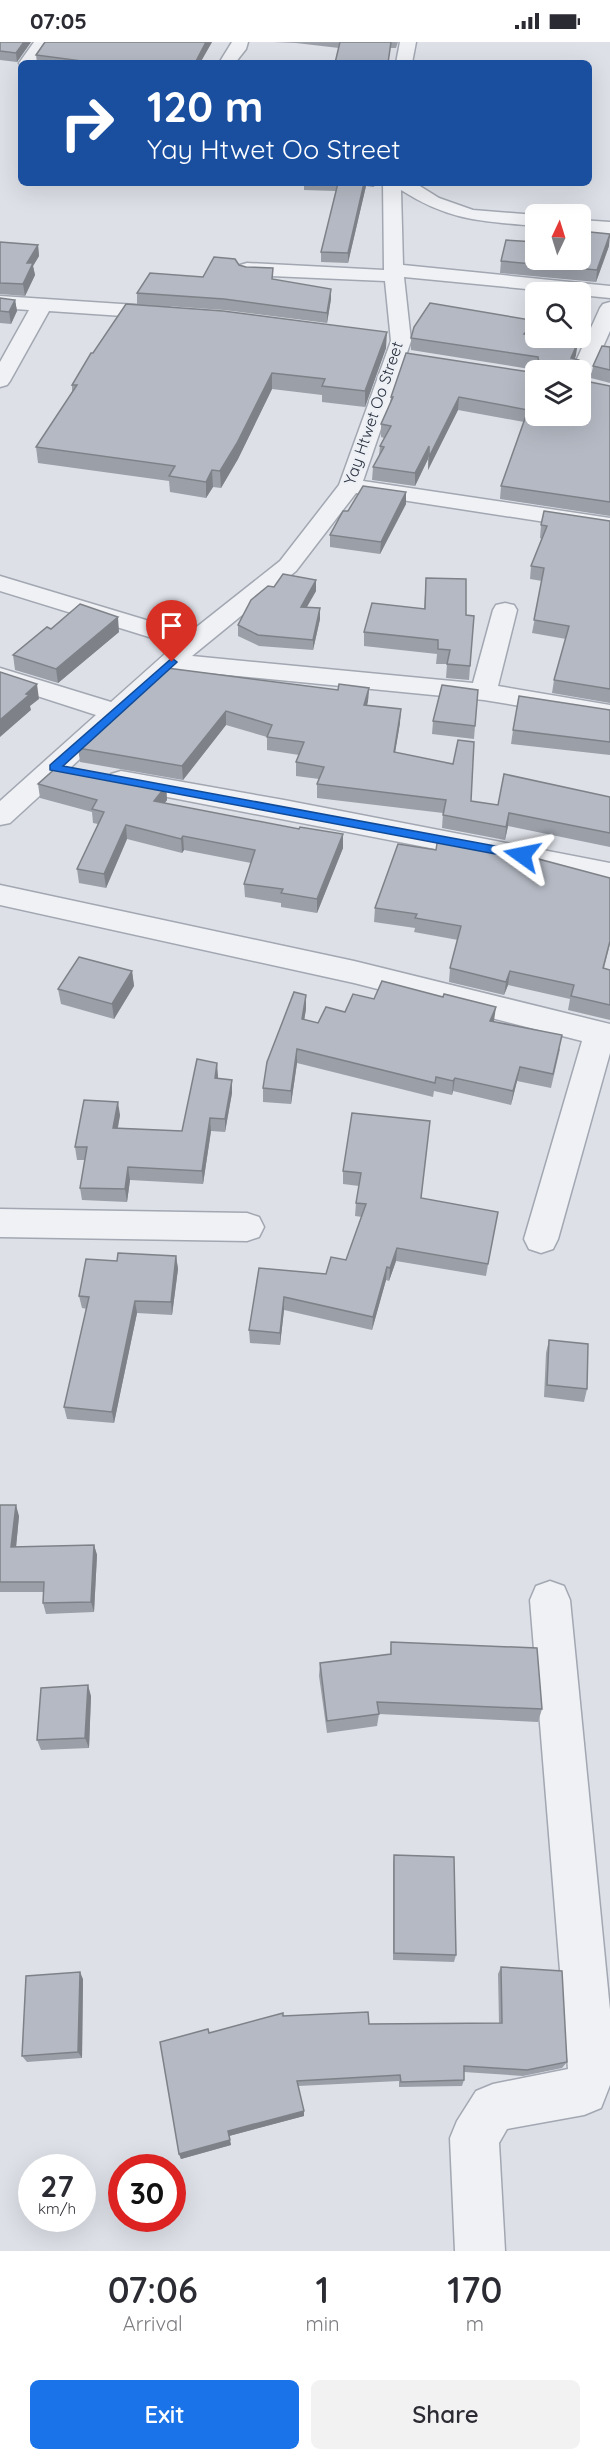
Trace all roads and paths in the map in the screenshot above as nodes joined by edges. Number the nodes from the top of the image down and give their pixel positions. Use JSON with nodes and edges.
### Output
{"nodes":[{"id":1,"x":42,"y":42,"type":"edge"},
{"id":2,"x":240,"y":42,"type":"edge"},
{"id":3,"x":408,"y":42,"type":"edge"},
{"id":4,"x":29,"y":60,"type":"edge"},
{"id":5,"x":229,"y":60,"type":"edge"},
{"id":6,"x":405,"y":60,"type":"edge"},
{"id":7,"x":392,"y":186,"type":"edge"},
{"id":8,"x":408,"y":186,"type":"edge"},
{"id":9,"x":525,"y":220,"type":"edge"},
{"id":10,"x":591,"y":226,"type":"edge"},
{"id":11,"x":610,"y":228,"type":"edge"},
{"id":12,"x":247,"y":268,"type":"edge"},
{"id":13,"x":394,"y":273,"type":"junction"},
{"id":14,"x":610,"y":292,"type":"edge"},
{"id":15,"x":0,"y":302,"type":"edge"},
{"id":16,"x":42,"y":305,"type":"junction"},
{"id":17,"x":610,"y":308,"type":"edge"},
{"id":18,"x":182,"y":315,"type":"edge"},
{"id":19,"x":378,"y":338,"type":"edge"},
{"id":20,"x":399,"y":349,"type":"junction"},
{"id":21,"x":420,"y":360,"type":"edge"},
{"id":22,"x":587,"y":360,"type":"edge"},
{"id":23,"x":0,"y":381,"type":"edge"},
{"id":24,"x":350,"y":486,"type":"junction"},
{"id":25,"x":610,"y":525,"type":"edge"},
{"id":26,"x":0,"y":582,"type":"edge"},
{"id":27,"x":505,"y":610,"type":"dead end"},
{"id":28,"x":193,"y":642,"type":"junction"},
{"id":29,"x":172,"y":662,"type":"junction"},
{"id":30,"x":0,"y":676,"type":"edge"},
{"id":31,"x":484,"y":692,"type":"junction"},
{"id":32,"x":114,"y":712,"type":"junction"},
{"id":33,"x":610,"y":713,"type":"edge"},
{"id":34,"x":54,"y":768,"type":"junction"},
{"id":35,"x":11,"y":790,"type":"edge"},
{"id":36,"x":0,"y":816,"type":"edge"},
{"id":37,"x":610,"y":873,"type":"edge"},
{"id":38,"x":0,"y":895,"type":"edge"},
{"id":39,"x":605,"y":1034,"type":"edge"},
{"id":40,"x":0,"y":1222,"type":"edge"},
{"id":41,"x":247,"y":1227,"type":"dead end"},
{"id":42,"x":541,"y":1239,"type":"dead end"},
{"id":43,"x":550,"y":1600,"type":"dead end"},
{"id":44,"x":480,"y":2251,"type":"edge"}],
"edges":[{"from":1,"to":4,"type":"street"},
{"from":2,"to":5,"type":"street"},
{"from":3,"to":6,"type":"street"},
{"from":7,"to":13,"type":"street","name":"Yay Htwet Oo Street"},
{"from":8,"to":9,"type":"street"},
{"from":10,"to":11,"type":"street"},
{"from":12,"to":13,"type":"street"},
{"from":13,"to":14,"type":"street"},
{"from":13,"to":20,"type":"street","name":"Yay Htwet Oo Street"},
{"from":15,"to":16,"type":"street"},
{"from":16,"to":18,"type":"street"},
{"from":16,"to":23,"type":"street"},
{"from":17,"to":22,"type":"street"},
{"from":19,"to":20,"type":"street"},
{"from":20,"to":21,"type":"street"},
{"from":20,"to":24,"type":"street","name":"Yay Htwet Oo Street"},
{"from":24,"to":25,"type":"street"},
{"from":24,"to":28,"type":"street","name":"Yay Htwet Oo Street"},
{"from":26,"to":28,"type":"street"},
{"from":27,"to":31,"type":"street"},
{"from":28,"to":29,"type":"street","name":"Yay Htwet Oo Street"},
{"from":29,"to":31,"type":"street"},
{"from":29,"to":32,"type":"street","name":"Yay Htwet Oo Street"},
{"from":30,"to":32,"type":"street"},
{"from":31,"to":33,"type":"street"},
{"from":32,"to":34,"type":"street","name":"Yay Htwet Oo Street"},
{"from":34,"to":35,"type":"street","name":"Yay Htwet Oo Street"},
{"from":34,"to":37,"type":"street"},
{"from":35,"to":36,"type":"street","name":"Yay Htwet Oo Street"},
{"from":38,"to":39,"type":"street"},
{"from":39,"to":42,"type":"street"},
{"from":40,"to":41,"type":"street"},
{"from":43,"to":44,"type":"street"}]}
